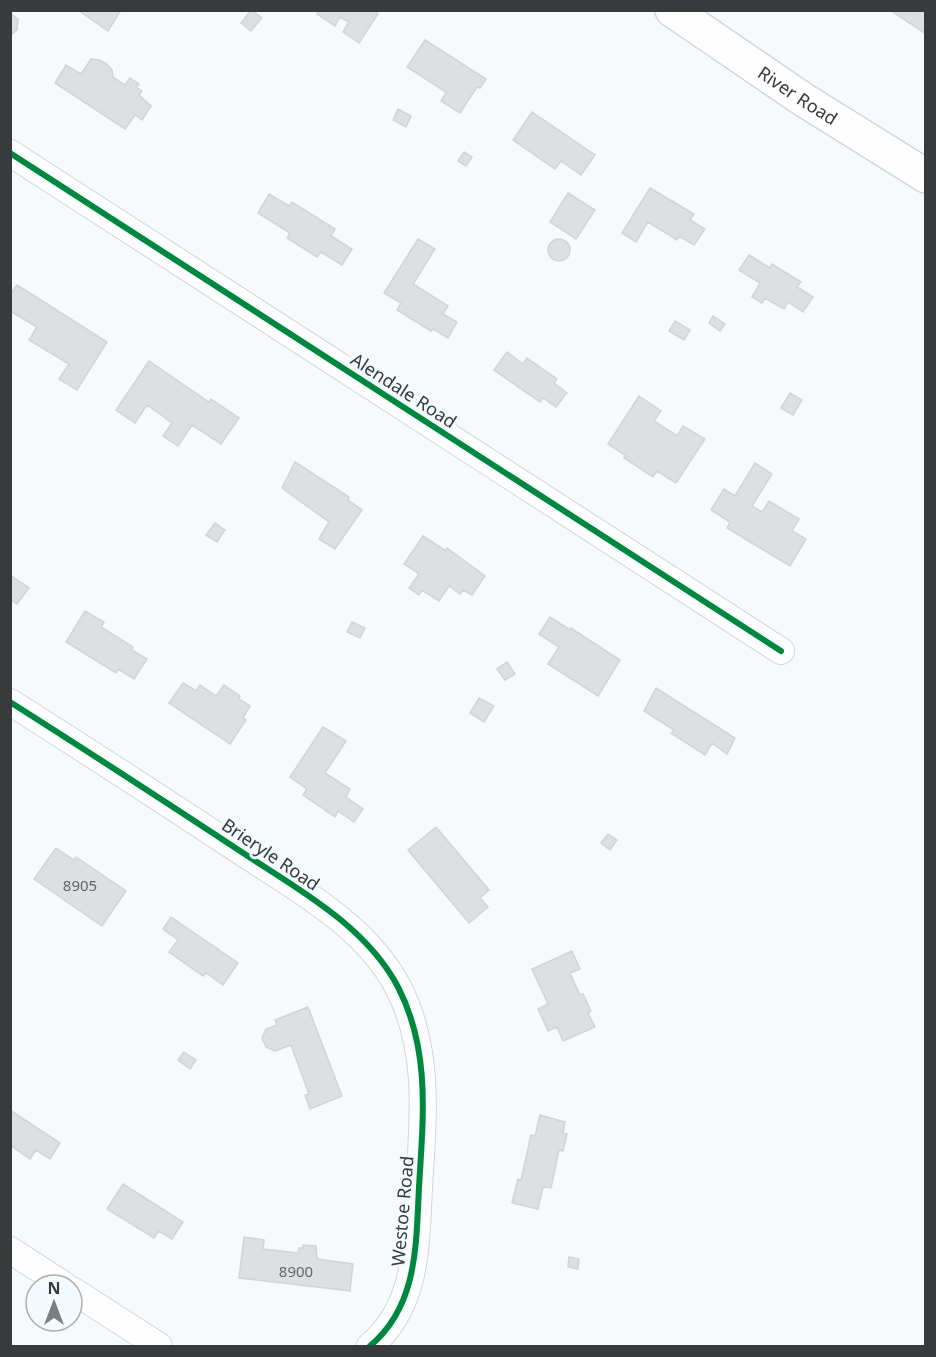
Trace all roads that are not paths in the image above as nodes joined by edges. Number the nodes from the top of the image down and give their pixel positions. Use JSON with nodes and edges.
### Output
{"nodes":[{"id":1,"x":672,"y":10,"type":"edge"},
{"id":2,"x":10,"y":153,"type":"edge"},
{"id":3,"x":926,"y":176,"type":"edge"},
{"id":4,"x":782,"y":651,"type":"dead end"},
{"id":5,"x":10,"y":702,"type":"edge"},
{"id":6,"x":424,"y":1101,"type":"joint"},
{"id":7,"x":10,"y":1251,"type":"edge"},
{"id":8,"x":45,"y":1273,"type":"edge"},
{"id":9,"x":84,"y":1298,"type":"edge"},
{"id":10,"x":159,"y":1347,"type":"edge"},
{"id":11,"x":370,"y":1347,"type":"edge"}],
"edges":[{"from":1,"to":3,"type":"main road","name":"River Road"},
{"from":2,"to":4,"type":"street","name":"Alendale Road"},
{"from":5,"to":6,"type":"street","name":"Brieryle Road"},
{"from":6,"to":11,"type":"street","name":"Westoe Road"},
{"from":7,"to":8,"type":"street"},
{"from":9,"to":10,"type":"street"}]}
